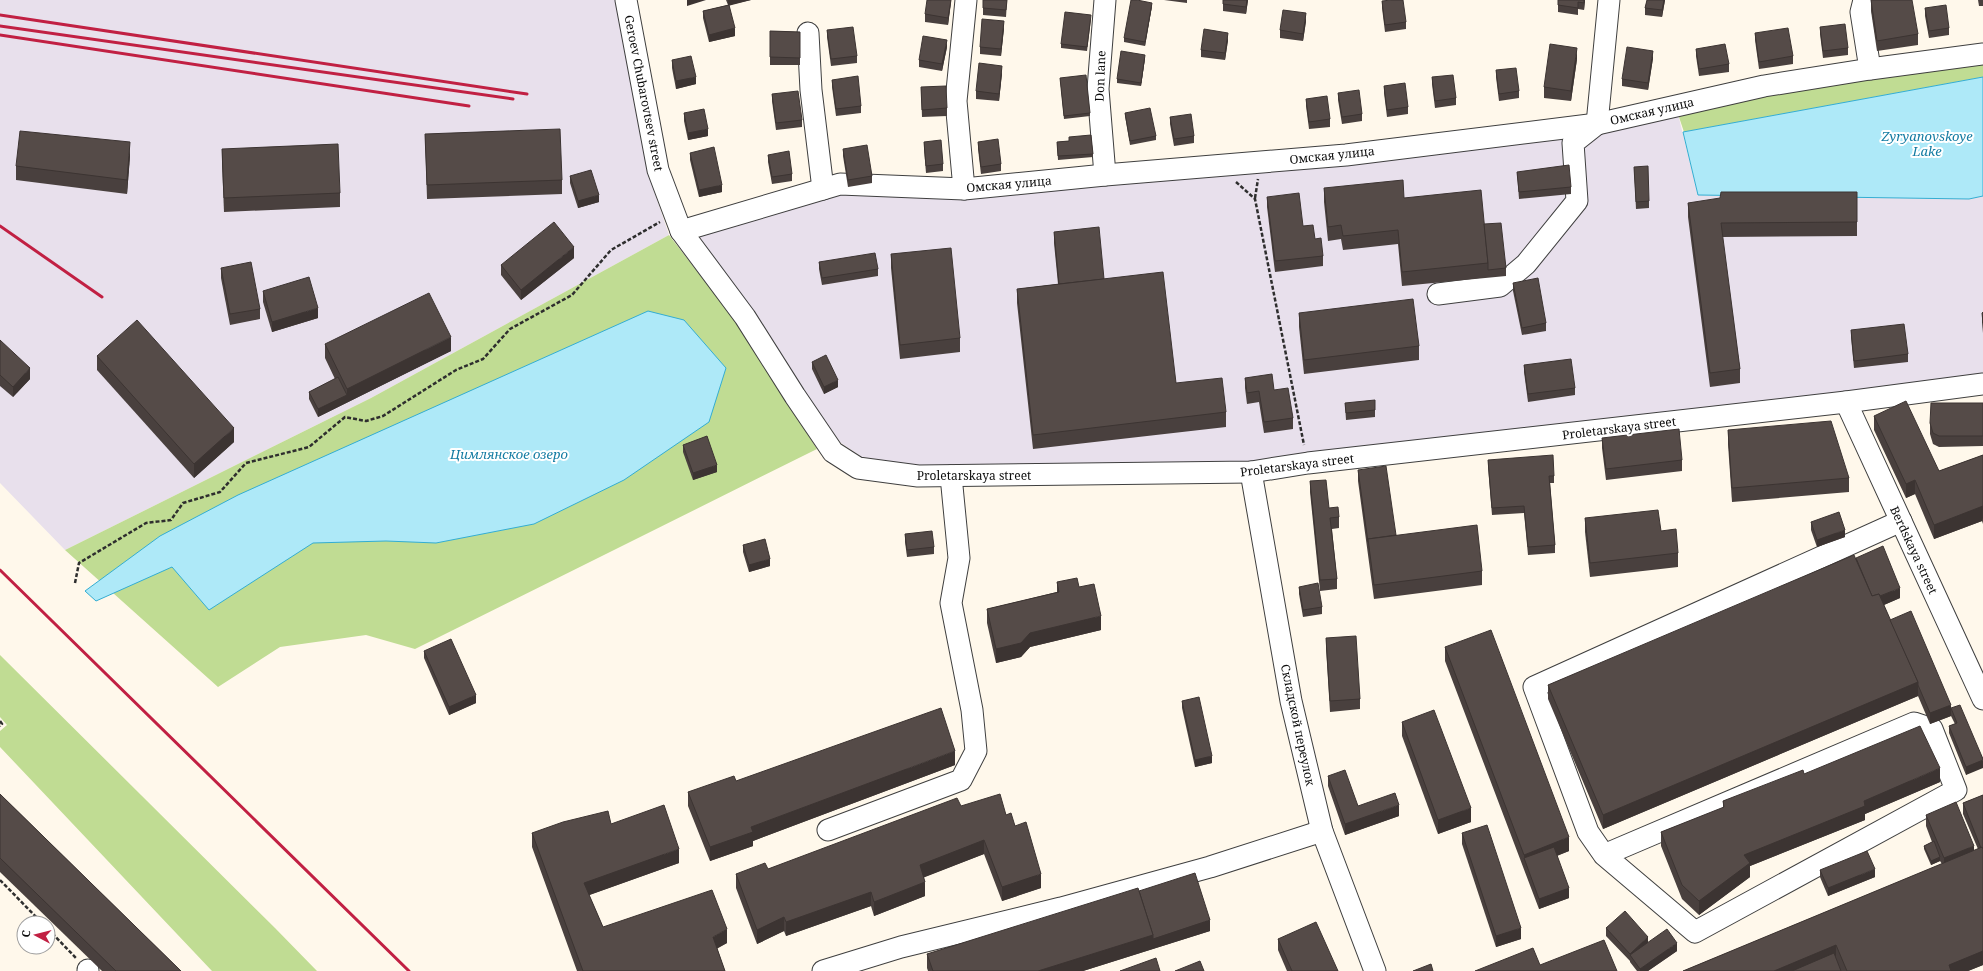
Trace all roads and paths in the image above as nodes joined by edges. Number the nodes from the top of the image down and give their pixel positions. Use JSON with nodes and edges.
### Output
{"nodes":[{"id":1,"x":626,"y":0,"type":"edge"},
{"id":2,"x":966,"y":0,"type":"edge"},
{"id":3,"x":1105,"y":0,"type":"edge"},
{"id":4,"x":1609,"y":0,"type":"edge"},
{"id":5,"x":1864,"y":0,"type":"edge"},
{"id":6,"x":808,"y":33,"type":"dead end"},
{"id":7,"x":1983,"y":54,"type":"edge"},
{"id":8,"x":1870,"y":69,"type":"junction"},
{"id":9,"x":1597,"y":124,"type":"junction"},
{"id":10,"x":1217,"y":165,"type":"junction"},
{"id":11,"x":1105,"y":175,"type":"junction"},
{"id":12,"x":823,"y":189,"type":"junction"},
{"id":13,"x":964,"y":189,"type":"junction"},
{"id":14,"x":678,"y":223,"type":"junction"},
{"id":15,"x":1438,"y":294,"type":"dead end"},
{"id":16,"x":1983,"y":384,"type":"edge"},
{"id":17,"x":1846,"y":402,"type":"junction"},
{"id":18,"x":1308,"y":463,"type":"junction"},
{"id":19,"x":1251,"y":472,"type":"junction"},
{"id":20,"x":951,"y":476,"type":"junction"},
{"id":21,"x":1901,"y":521,"type":"junction"},
{"id":22,"x":75,"y":583,"type":"dead end"},
{"id":23,"x":1983,"y":699,"type":"edge"},
{"id":24,"x":0,"y":721,"type":"edge"},
{"id":25,"x":0,"y":726,"type":"edge"},
{"id":26,"x":828,"y":830,"type":"dead end"},
{"id":27,"x":1322,"y":831,"type":"junction"},
{"id":28,"x":1604,"y":855,"type":"junction"},
{"id":29,"x":0,"y":880,"type":"edge"},
{"id":30,"x":34,"y":915,"type":"edge"},
{"id":31,"x":56,"y":937,"type":"edge"},
{"id":32,"x":88,"y":971,"type":"edge"},
{"id":33,"x":823,"y":971,"type":"edge"},
{"id":34,"x":1375,"y":971,"type":"edge"}],
"edges":[{"from":1,"to":14,"type":"street","name":"Geroev Chubarovtsev street"},
{"from":2,"to":13,"type":"street"},
{"from":3,"to":11,"type":"street","name":"Don lane"},
{"from":4,"to":9,"type":"street"},
{"from":5,"to":8,"type":"street"},
{"from":6,"to":12,"type":"street"},
{"from":7,"to":8,"type":"street","name":"Омская улица"},
{"from":8,"to":9,"type":"street","name":"Омская улица"},
{"from":9,"to":10,"type":"street","name":"Омская улица"},
{"from":9,"to":15,"type":"street"},
{"from":10,"to":11,"type":"street","name":"Омская улица"},
{"from":10,"to":18,"type":"path"},
{"from":11,"to":13,"type":"street","name":"Омская улица"},
{"from":12,"to":13,"type":"street","name":"Омская улица"},
{"from":12,"to":14,"type":"street","name":"Омская улица"},
{"from":14,"to":20,"type":"street","name":"Proletarskaya street"},
{"from":14,"to":22,"type":"path"},
{"from":16,"to":17,"type":"street","name":"Proletarskaya street"},
{"from":17,"to":18,"type":"street","name":"Proletarskaya street"},
{"from":17,"to":21,"type":"street","name":"Berdskaya street"},
{"from":18,"to":19,"type":"street","name":"Proletarskaya street"},
{"from":19,"to":20,"type":"street","name":"Proletarskaya street"},
{"from":19,"to":27,"type":"street","name":"Складской переулок"},
{"from":20,"to":26,"type":"street"},
{"from":21,"to":23,"type":"street","name":"Berdskaya street"},
{"from":21,"to":28,"type":"street"},
{"from":24,"to":25,"type":"path"},
{"from":27,"to":33,"type":"street"},
{"from":27,"to":34,"type":"street","name":"Складской переулок"},
{"from":28,"to":28,"type":"street"},
{"from":29,"to":30,"type":"path"},
{"from":31,"to":32,"type":"path"}]}
